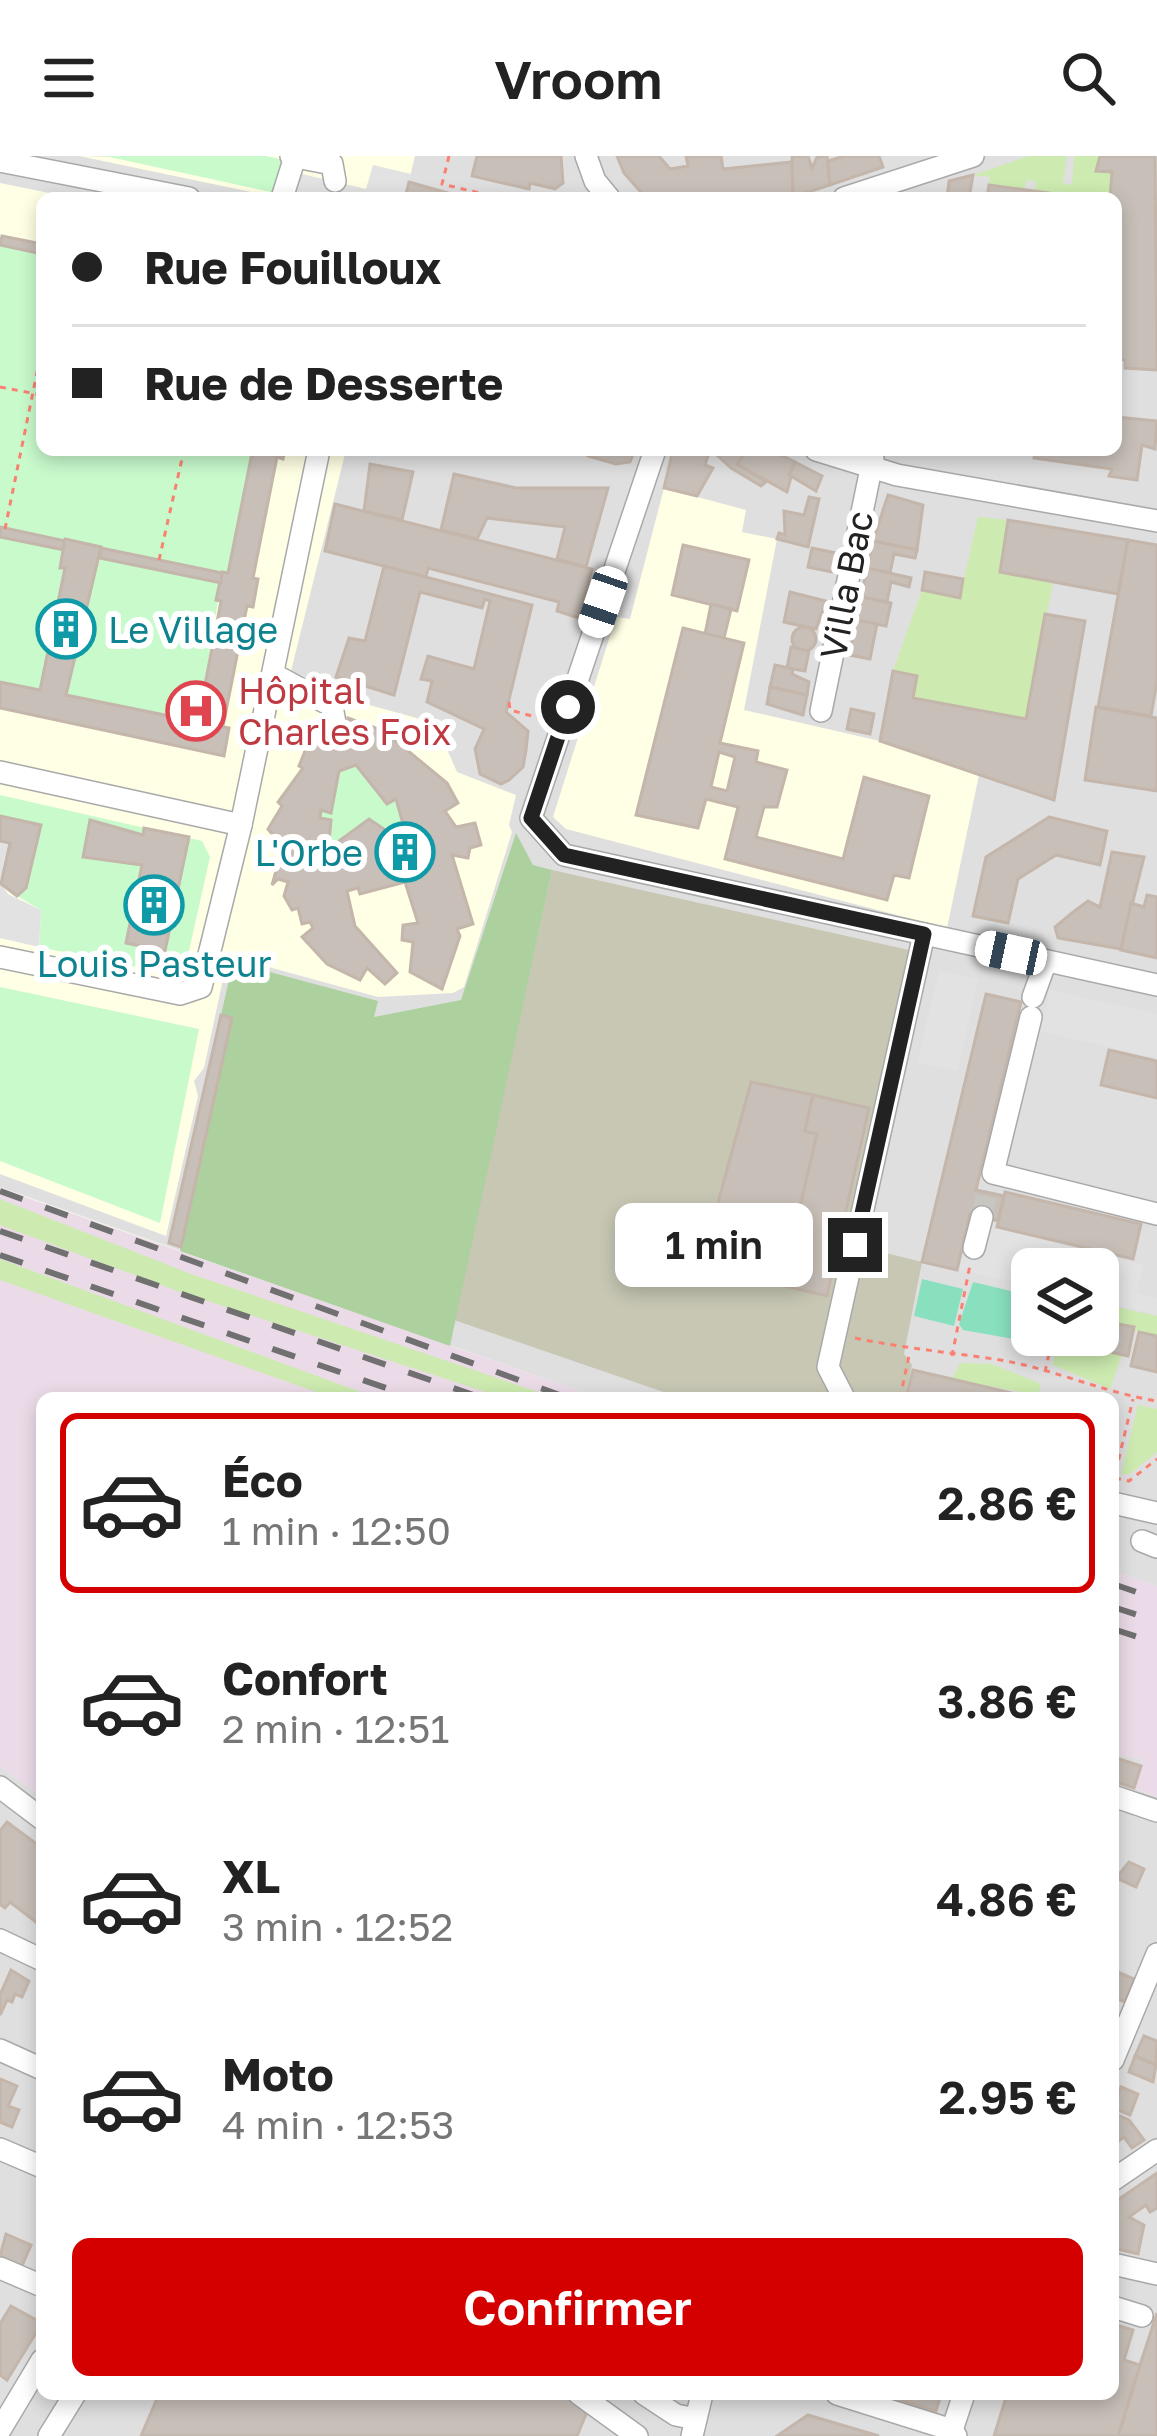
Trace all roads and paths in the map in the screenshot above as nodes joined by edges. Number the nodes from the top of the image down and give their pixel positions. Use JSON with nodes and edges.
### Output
{"nodes":[{"id":1,"x":96,"y":156,"type":"edge"},
{"id":2,"x":293,"y":156,"type":"edge"},
{"id":3,"x":449,"y":156,"type":"edge"},
{"id":4,"x":586,"y":156,"type":"edge"},
{"id":5,"x":973,"y":156,"type":"edge"},
{"id":6,"x":0,"y":161,"type":"edge"},
{"id":7,"x":90,"y":179,"type":"junction"},
{"id":8,"x":335,"y":182,"type":"dead end"},
{"id":9,"x":289,"y":187,"type":"edge"},
{"id":10,"x":158,"y":192,"type":"edge"},
{"id":11,"x":475,"y":192,"type":"edge"},
{"id":12,"x":604,"y":192,"type":"edge"},
{"id":13,"x":862,"y":192,"type":"edge"},
{"id":14,"x":36,"y":378,"type":"edge"},
{"id":15,"x":0,"y":387,"type":"edge"},
{"id":16,"x":33,"y":393,"type":"junction"},
{"id":17,"x":36,"y":394,"type":"edge"},
{"id":18,"x":183,"y":456,"type":"edge"},
{"id":19,"x":318,"y":456,"type":"edge"},
{"id":20,"x":653,"y":456,"type":"edge"},
{"id":21,"x":842,"y":456,"type":"edge"},
{"id":22,"x":857,"y":456,"type":"edge"},
{"id":23,"x":872,"y":463,"type":"junction"},
{"id":24,"x":1157,"y":516,"type":"edge"},
{"id":25,"x":5,"y":529,"type":"dead end"},
{"id":26,"x":159,"y":560,"type":"dead end"},
{"id":27,"x":273,"y":674,"type":"junction"},
{"id":28,"x":509,"y":702,"type":"dead end"},
{"id":29,"x":821,"y":711,"type":"dead end"},
{"id":30,"x":543,"y":718,"type":"dead end"},
{"id":31,"x":337,"y":734,"type":"dead end"},
{"id":32,"x":0,"y":772,"type":"edge"},
{"id":33,"x":241,"y":825,"type":"junction"},
{"id":34,"x":924,"y":934,"type":"junction"},
{"id":35,"x":0,"y":957,"type":"edge"},
{"id":36,"x":1046,"y":961,"type":"junction"},
{"id":37,"x":1157,"y":985,"type":"edge"},
{"id":38,"x":1157,"y":1214,"type":"edge"},
{"id":39,"x":982,"y":1217,"type":"tunnel mouth"},
{"id":40,"x":974,"y":1248,"type":"joint"},
{"id":41,"x":836,"y":1334,"type":"junction"},
{"id":42,"x":910,"y":1350,"type":"junction"},
{"id":43,"x":1049,"y":1356,"type":"edge"},
{"id":44,"x":952,"y":1358,"type":"junction"},
{"id":45,"x":1045,"y":1374,"type":"junction"},
{"id":46,"x":841,"y":1392,"type":"edge"},
{"id":47,"x":901,"y":1392,"type":"edge"},
{"id":48,"x":1115,"y":1392,"type":"edge"},
{"id":49,"x":1119,"y":1393,"type":"edge"},
{"id":50,"x":1134,"y":1397,"type":"junction"},
{"id":51,"x":1157,"y":1401,"type":"edge"},
{"id":52,"x":1119,"y":1459,"type":"edge"},
{"id":53,"x":1157,"y":1459,"type":"edge"},
{"id":54,"x":1119,"y":1480,"type":"edge"},
{"id":55,"x":1119,"y":1504,"type":"edge"},
{"id":56,"x":1155,"y":1507,"type":"edge"},
{"id":57,"x":0,"y":1786,"type":"edge"},
{"id":58,"x":1119,"y":1798,"type":"edge"},
{"id":59,"x":1157,"y":1811,"type":"edge"},
{"id":60,"x":36,"y":1814,"type":"edge"},
{"id":61,"x":0,"y":1940,"type":"edge"},
{"id":62,"x":1157,"y":1954,"type":"edge"},
{"id":63,"x":36,"y":1957,"type":"edge"},
{"id":64,"x":1119,"y":2046,"type":"edge"},
{"id":65,"x":0,"y":2050,"type":"edge"},
{"id":66,"x":36,"y":2066,"type":"edge"},
{"id":67,"x":0,"y":2149,"type":"edge"},
{"id":68,"x":1157,"y":2150,"type":"edge"},
{"id":69,"x":36,"y":2165,"type":"edge"},
{"id":70,"x":1119,"y":2176,"type":"edge"},
{"id":71,"x":1119,"y":2265,"type":"edge"},
{"id":72,"x":0,"y":2268,"type":"edge"},
{"id":73,"x":1157,"y":2274,"type":"edge"},
{"id":74,"x":36,"y":2283,"type":"edge"},
{"id":75,"x":1119,"y":2309,"type":"edge"},
{"id":76,"x":1142,"y":2316,"type":"dead end"},
{"id":77,"x":36,"y":2370,"type":"edge"},
{"id":78,"x":71,"y":2400,"type":"edge"},
{"id":79,"x":587,"y":2400,"type":"edge"},
{"id":80,"x":653,"y":2400,"type":"edge"},
{"id":81,"x":855,"y":2400,"type":"edge"},
{"id":82,"x":962,"y":2400,"type":"edge"},
{"id":83,"x":694,"y":2427,"type":"edge"},
{"id":84,"x":0,"y":2429,"type":"edge"},
{"id":85,"x":954,"y":2433,"type":"edge"},
{"id":86,"x":50,"y":2436,"type":"edge"},
{"id":87,"x":637,"y":2436,"type":"edge"}],
"edges":[{"from":1,"to":7,"type":"street"},
{"from":2,"to":8,"type":"street"},
{"from":2,"to":9,"type":"street"},
{"from":3,"to":11,"type":"path"},
{"from":4,"to":12,"type":"street"},
{"from":5,"to":13,"type":"street"},
{"from":6,"to":7,"type":"street"},
{"from":7,"to":10,"type":"street"},
{"from":14,"to":16,"type":"path"},
{"from":15,"to":16,"type":"path"},
{"from":16,"to":17,"type":"path"},
{"from":16,"to":25,"type":"path"},
{"from":18,"to":26,"type":"path"},
{"from":19,"to":27,"type":"street"},
{"from":20,"to":34,"type":"street"},
{"from":21,"to":23,"type":"street"},
{"from":22,"to":23,"type":"street"},
{"from":23,"to":24,"type":"street"},
{"from":23,"to":29,"type":"street","name":"Villa Bac"},
{"from":27,"to":31,"type":"street"},
{"from":27,"to":33,"type":"street"},
{"from":28,"to":30,"type":"path"},
{"from":32,"to":33,"type":"street"},
{"from":33,"to":35,"type":"street"},
{"from":34,"to":36,"type":"street"},
{"from":34,"to":41,"type":"street"},
{"from":36,"to":37,"type":"street"},
{"from":36,"to":38,"type":"street"},
{"from":39,"to":40,"type":"street"},
{"from":40,"to":44,"type":"path"},
{"from":41,"to":42,"type":"path"},
{"from":41,"to":46,"type":"street"},
{"from":42,"to":44,"type":"path"},
{"from":42,"to":47,"type":"path"},
{"from":43,"to":45,"type":"path"},
{"from":44,"to":45,"type":"path"},
{"from":45,"to":48,"type":"path"},
{"from":49,"to":50,"type":"path"},
{"from":50,"to":51,"type":"path"},
{"from":50,"to":52,"type":"path"},
{"from":53,"to":54,"type":"path"},
{"from":55,"to":56,"type":"street"},
{"from":57,"to":60,"type":"street"},
{"from":58,"to":59,"type":"street"},
{"from":61,"to":63,"type":"street"},
{"from":62,"to":64,"type":"street"},
{"from":65,"to":66,"type":"street"},
{"from":67,"to":69,"type":"street"},
{"from":68,"to":70,"type":"street"},
{"from":71,"to":73,"type":"street"},
{"from":72,"to":74,"type":"street"},
{"from":75,"to":76,"type":"street"},
{"from":77,"to":84,"type":"street"},
{"from":78,"to":86,"type":"street"},
{"from":79,"to":87,"type":"street"},
{"from":80,"to":83,"type":"street"},
{"from":81,"to":85,"type":"street"},
{"from":82,"to":85,"type":"street"}]}
